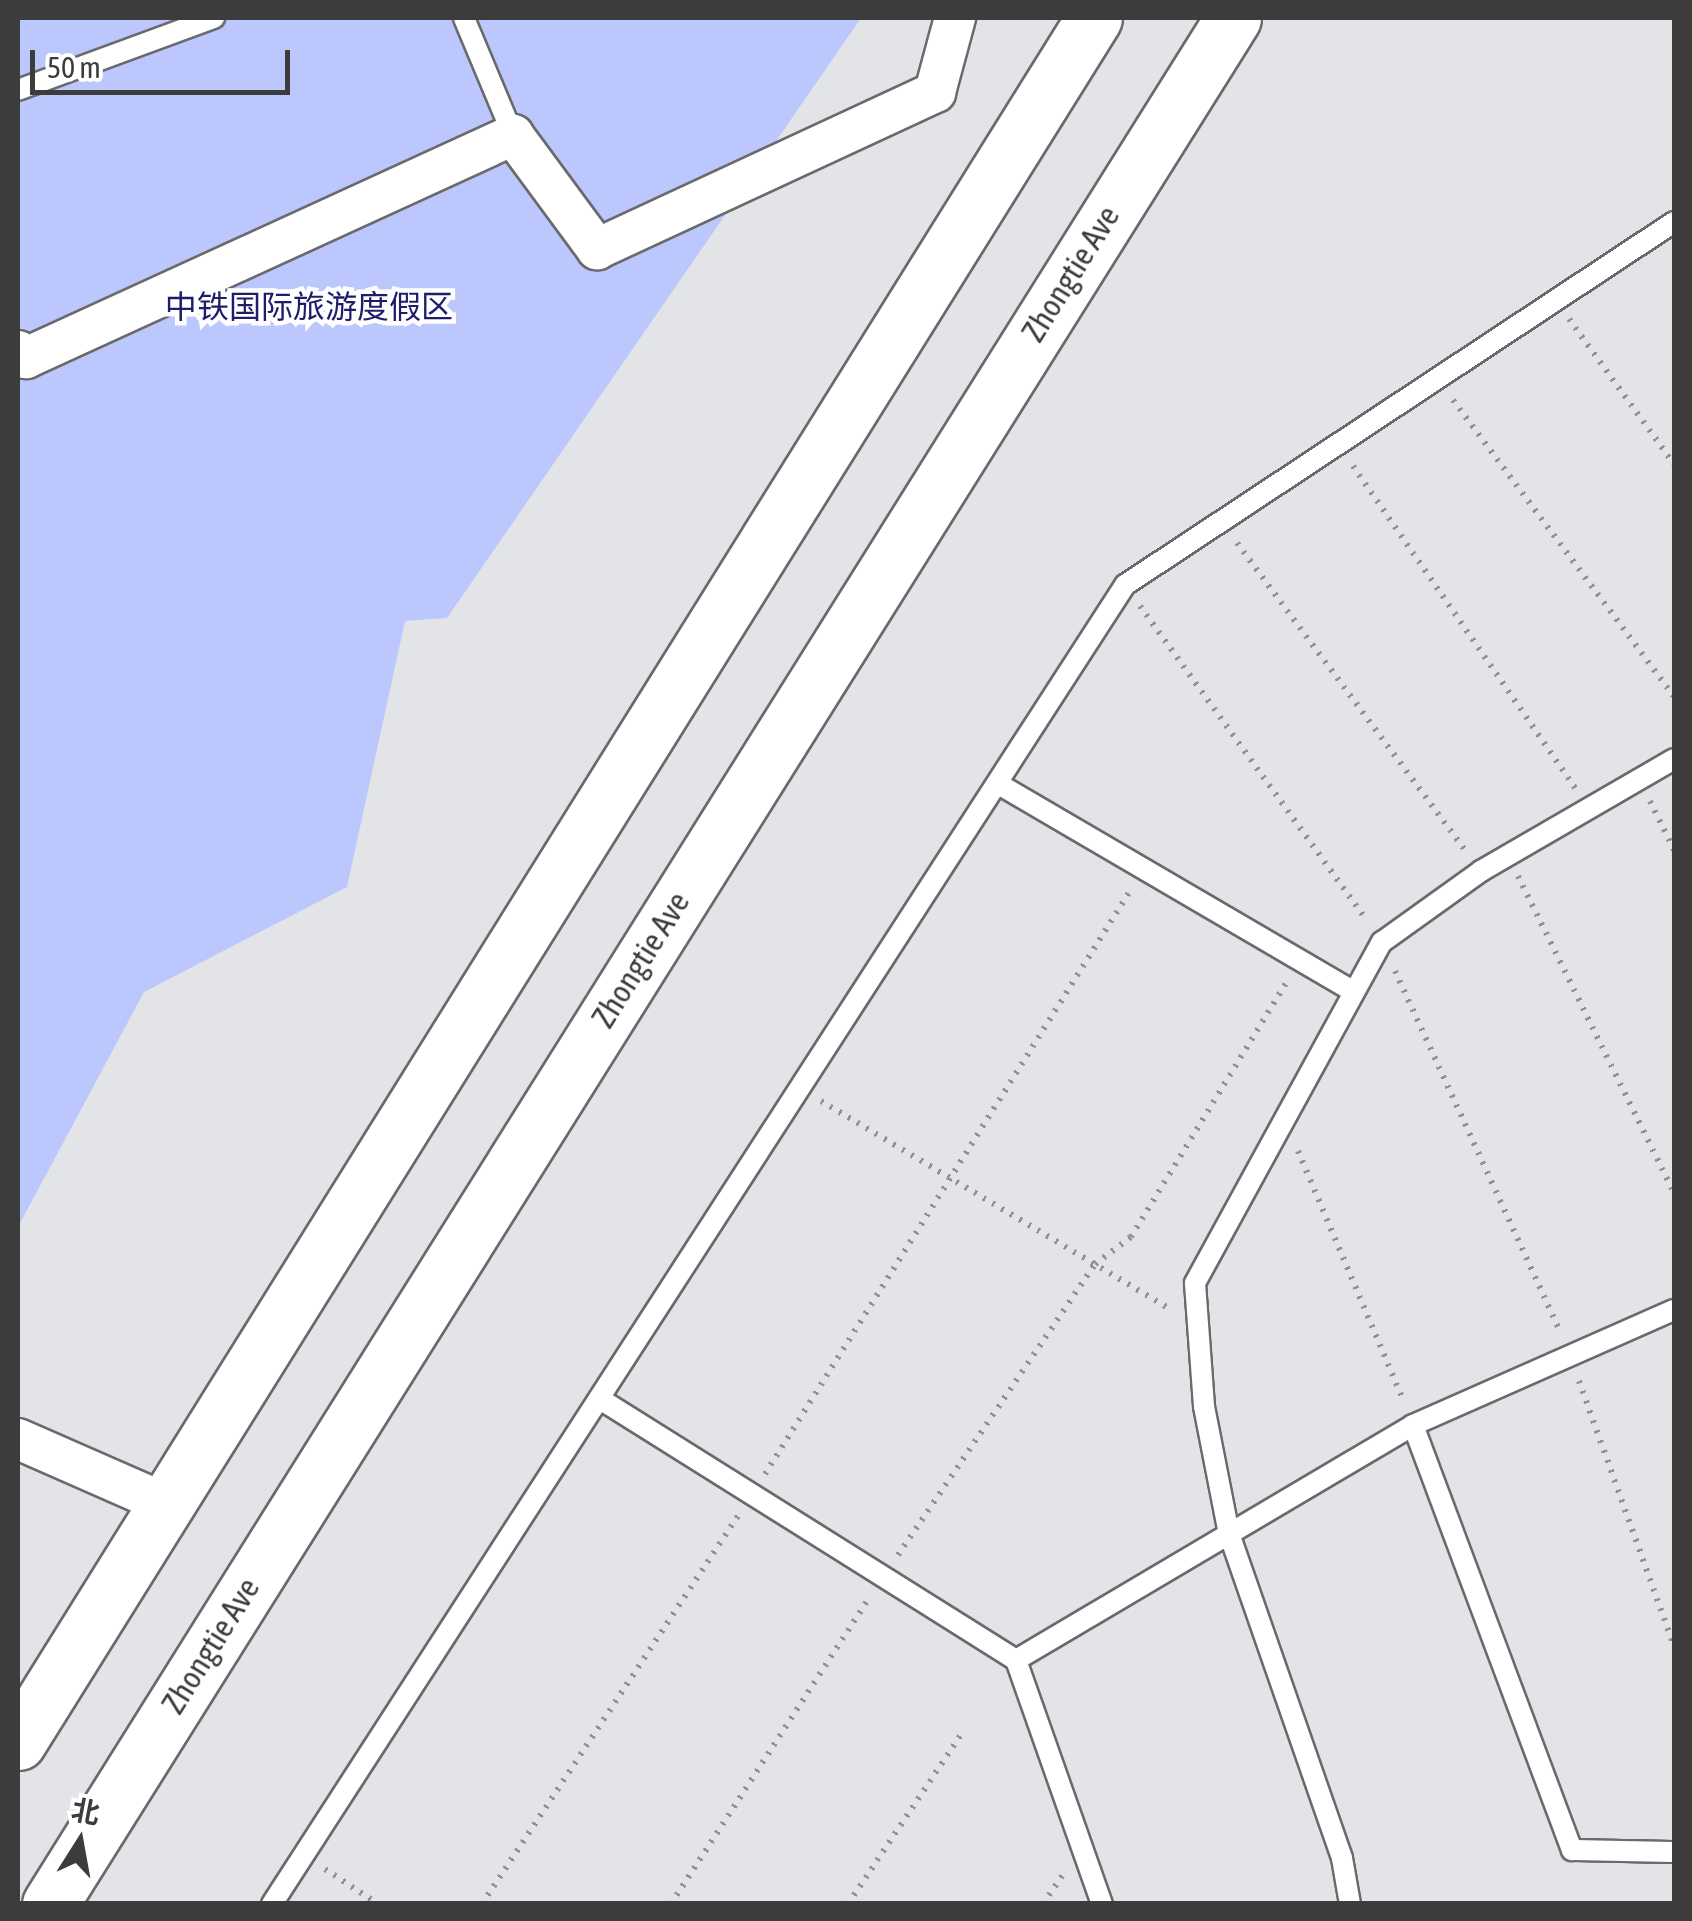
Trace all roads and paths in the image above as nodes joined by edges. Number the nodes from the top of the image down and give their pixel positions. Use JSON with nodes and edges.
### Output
{"nodes":[{"id":1,"x":214,"y":18,"type":"edge"},
{"id":2,"x":464,"y":18,"type":"edge"},
{"id":3,"x":955,"y":18,"type":"edge"},
{"id":4,"x":1094,"y":18,"type":"edge"},
{"id":5,"x":1234,"y":18,"type":"edge"},
{"id":6,"x":18,"y":90,"type":"edge"},
{"id":7,"x":513,"y":135,"type":"junction"},
{"id":8,"x":1674,"y":222,"type":"edge"},
{"id":9,"x":1556,"y":301,"type":"junction"},
{"id":10,"x":18,"y":351,"type":"edge"},
{"id":11,"x":1437,"y":379,"type":"junction"},
{"id":12,"x":1338,"y":444,"type":"junction"},
{"id":13,"x":1674,"y":464,"type":"edge"},
{"id":14,"x":1221,"y":522,"type":"junction"},
{"id":15,"x":1125,"y":585,"type":"junction"},
{"id":16,"x":1674,"y":696,"type":"edge"},
{"id":17,"x":1674,"y":759,"type":"edge"},
{"id":18,"x":1638,"y":778,"type":"junction"},
{"id":19,"x":1000,"y":785,"type":"junction"},
{"id":20,"x":1588,"y":805,"type":"junction"},
{"id":21,"x":1674,"y":850,"type":"edge"},
{"id":22,"x":1508,"y":854,"type":"junction"},
{"id":23,"x":1143,"y":869,"type":"junction"},
{"id":24,"x":1481,"y":871,"type":"junction"},
{"id":25,"x":1382,"y":942,"type":"junction"},
{"id":26,"x":1300,"y":960,"type":"junction"},
{"id":27,"x":1353,"y":992,"type":"junction"},
{"id":28,"x":801,"y":1089,"type":"junction"},
{"id":29,"x":1284,"y":1118,"type":"junction"},
{"id":30,"x":954,"y":1180,"type":"junction"},
{"id":31,"x":1674,"y":1193,"type":"edge"},
{"id":32,"x":1095,"y":1264,"type":"junction"},
{"id":33,"x":1674,"y":1310,"type":"edge"},
{"id":34,"x":1198,"y":1326,"type":"junction"},
{"id":35,"x":1570,"y":1356,"type":"junction"},
{"id":36,"x":600,"y":1399,"type":"junction"},
{"id":37,"x":1414,"y":1425,"type":"junction"},
{"id":38,"x":18,"y":1439,"type":"edge"},
{"id":39,"x":752,"y":1494,"type":"junction"},
{"id":40,"x":166,"y":1504,"type":"junction"},
{"id":41,"x":1229,"y":1534,"type":"junction"},
{"id":42,"x":883,"y":1576,"type":"junction"},
{"id":43,"x":1674,"y":1646,"type":"edge"},
{"id":44,"x":1016,"y":1660,"type":"junction"},
{"id":45,"x":964,"y":1730,"type":"dead end"},
{"id":46,"x":18,"y":1742,"type":"edge"},
{"id":47,"x":1674,"y":1852,"type":"edge"},
{"id":48,"x":303,"y":1855,"type":"junction"},
{"id":49,"x":50,"y":1904,"type":"edge"},
{"id":50,"x":272,"y":1904,"type":"edge"},
{"id":51,"x":378,"y":1904,"type":"edge"},
{"id":52,"x":482,"y":1904,"type":"edge"},
{"id":53,"x":671,"y":1904,"type":"edge"},
{"id":54,"x":848,"y":1904,"type":"edge"},
{"id":55,"x":1102,"y":1904,"type":"edge"},
{"id":56,"x":1350,"y":1904,"type":"edge"}],
"edges":[{"from":1,"to":6,"type":"lane"},
{"from":2,"to":7,"type":"lane"},
{"from":3,"to":7,"type":"street"},
{"from":4,"to":40,"type":"main road"},
{"from":5,"to":49,"type":"main road","name":"Zhongtie Ave"},
{"from":7,"to":10,"type":"street"},
{"from":8,"to":9,"type":"lane"},
{"from":9,"to":11,"type":"lane"},
{"from":9,"to":13,"type":"path"},
{"from":11,"to":12,"type":"lane"},
{"from":11,"to":16,"type":"path"},
{"from":12,"to":14,"type":"lane"},
{"from":12,"to":20,"type":"path"},
{"from":14,"to":15,"type":"lane"},
{"from":14,"to":24,"type":"path"},
{"from":15,"to":19,"type":"lane"},
{"from":15,"to":25,"type":"path"},
{"from":17,"to":18,"type":"lane"},
{"from":18,"to":20,"type":"lane"},
{"from":18,"to":21,"type":"path"},
{"from":19,"to":23,"type":"lane"},
{"from":19,"to":28,"type":"lane"},
{"from":20,"to":22,"type":"lane"},
{"from":22,"to":24,"type":"lane"},
{"from":22,"to":31,"type":"path"},
{"from":23,"to":26,"type":"lane"},
{"from":23,"to":30,"type":"path"},
{"from":24,"to":25,"type":"lane"},
{"from":25,"to":27,"type":"lane"},
{"from":25,"to":35,"type":"path"},
{"from":26,"to":27,"type":"lane"},
{"from":26,"to":32,"type":"path"},
{"from":27,"to":29,"type":"lane"},
{"from":28,"to":30,"type":"path"},
{"from":28,"to":36,"type":"lane"},
{"from":29,"to":34,"type":"lane"},
{"from":29,"to":37,"type":"path"},
{"from":30,"to":32,"type":"path"},
{"from":30,"to":39,"type":"path"},
{"from":32,"to":34,"type":"path"},
{"from":32,"to":42,"type":"path"},
{"from":33,"to":35,"type":"lane"},
{"from":34,"to":41,"type":"lane"},
{"from":35,"to":37,"type":"lane"},
{"from":35,"to":43,"type":"path"},
{"from":36,"to":39,"type":"lane"},
{"from":36,"to":48,"type":"lane"},
{"from":37,"to":41,"type":"lane"},
{"from":37,"to":47,"type":"lane"},
{"from":38,"to":40,"type":"street"},
{"from":39,"to":42,"type":"lane"},
{"from":39,"to":52,"type":"path"},
{"from":40,"to":46,"type":"main road"},
{"from":41,"to":44,"type":"lane"},
{"from":41,"to":56,"type":"lane"},
{"from":42,"to":44,"type":"lane"},
{"from":42,"to":53,"type":"path"},
{"from":44,"to":55,"type":"lane"},
{"from":45,"to":54,"type":"path"},
{"from":48,"to":50,"type":"lane"},
{"from":48,"to":51,"type":"path"}]}
